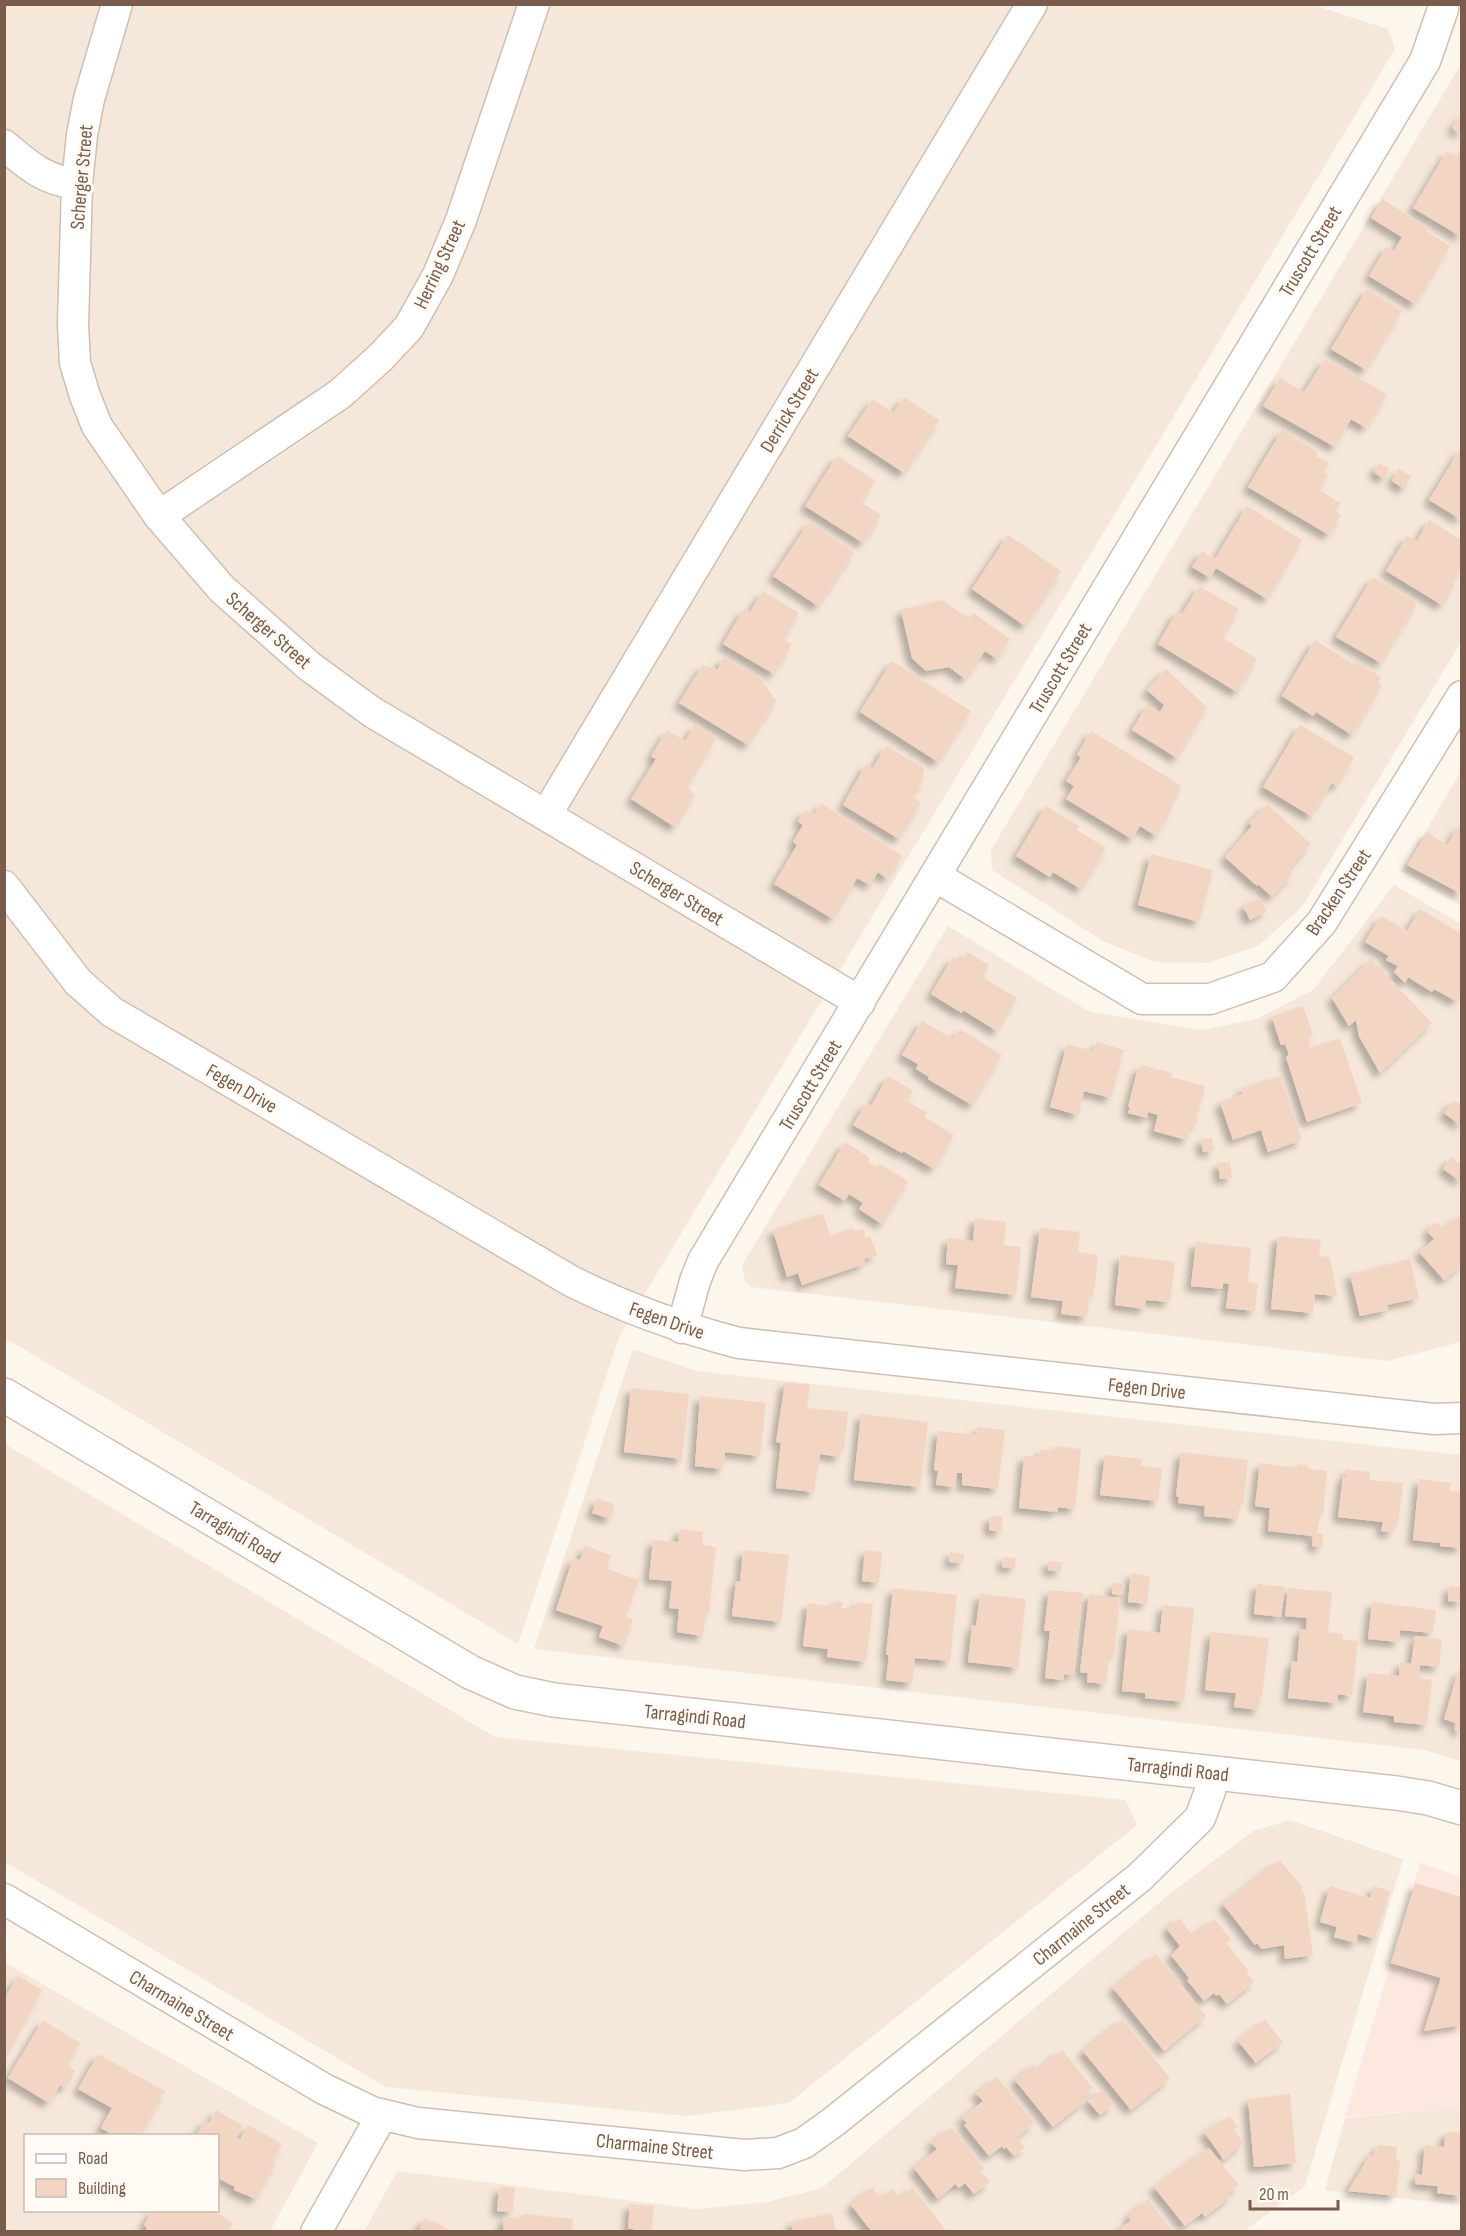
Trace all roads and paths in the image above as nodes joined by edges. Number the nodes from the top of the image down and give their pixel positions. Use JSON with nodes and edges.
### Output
{"nodes":[{"id":1,"x":117,"y":4,"type":"edge"},
{"id":2,"x":534,"y":4,"type":"edge"},
{"id":3,"x":1032,"y":4,"type":"edge"},
{"id":4,"x":1444,"y":10,"type":"edge"},
{"id":5,"x":4,"y":145,"type":"edge"},
{"id":6,"x":77,"y":184,"type":"junction"},
{"id":7,"x":159,"y":516,"type":"junction"},
{"id":8,"x":1461,"y":696,"type":"edge"},
{"id":9,"x":546,"y":815,"type":"junction"},
{"id":10,"x":935,"y":876,"type":"junction"},
{"id":11,"x":4,"y":886,"type":"edge"},
{"id":12,"x":860,"y":1002,"type":"junction"},
{"id":13,"x":682,"y":1328,"type":"junction"},
{"id":14,"x":4,"y":1395,"type":"edge"},
{"id":15,"x":1461,"y":1418,"type":"edge"},
{"id":16,"x":1212,"y":1773,"type":"junction"},
{"id":17,"x":1461,"y":1808,"type":"edge"},
{"id":18,"x":4,"y":1899,"type":"edge"},
{"id":19,"x":382,"y":2115,"type":"junction"},
{"id":20,"x":316,"y":2232,"type":"edge"}],
"edges":[{"from":1,"to":6,"type":"street","name":"Scherger Street"},
{"from":2,"to":7,"type":"street","name":"Herring Street"},
{"from":3,"to":9,"type":"street","name":"Derrick Street"},
{"from":4,"to":10,"type":"street","name":"Truscott Street"},
{"from":5,"to":6,"type":"street"},
{"from":6,"to":7,"type":"street","name":"Scherger Street"},
{"from":7,"to":9,"type":"street","name":"Scherger Street"},
{"from":8,"to":10,"type":"street","name":"Bracken Street"},
{"from":9,"to":12,"type":"street","name":"Scherger Street"},
{"from":10,"to":12,"type":"street","name":"Truscott Street"},
{"from":11,"to":13,"type":"street","name":"Fegen Drive"},
{"from":12,"to":13,"type":"street","name":"Truscott Street"},
{"from":13,"to":15,"type":"street","name":"Fegen Drive"},
{"from":14,"to":16,"type":"street","name":"Tarragindi Road"},
{"from":16,"to":17,"type":"street","name":"Tarragindi Road"},
{"from":16,"to":19,"type":"street","name":"Charmaine Street"},
{"from":18,"to":19,"type":"street","name":"Charmaine Street"},
{"from":19,"to":20,"type":"street"}]}
